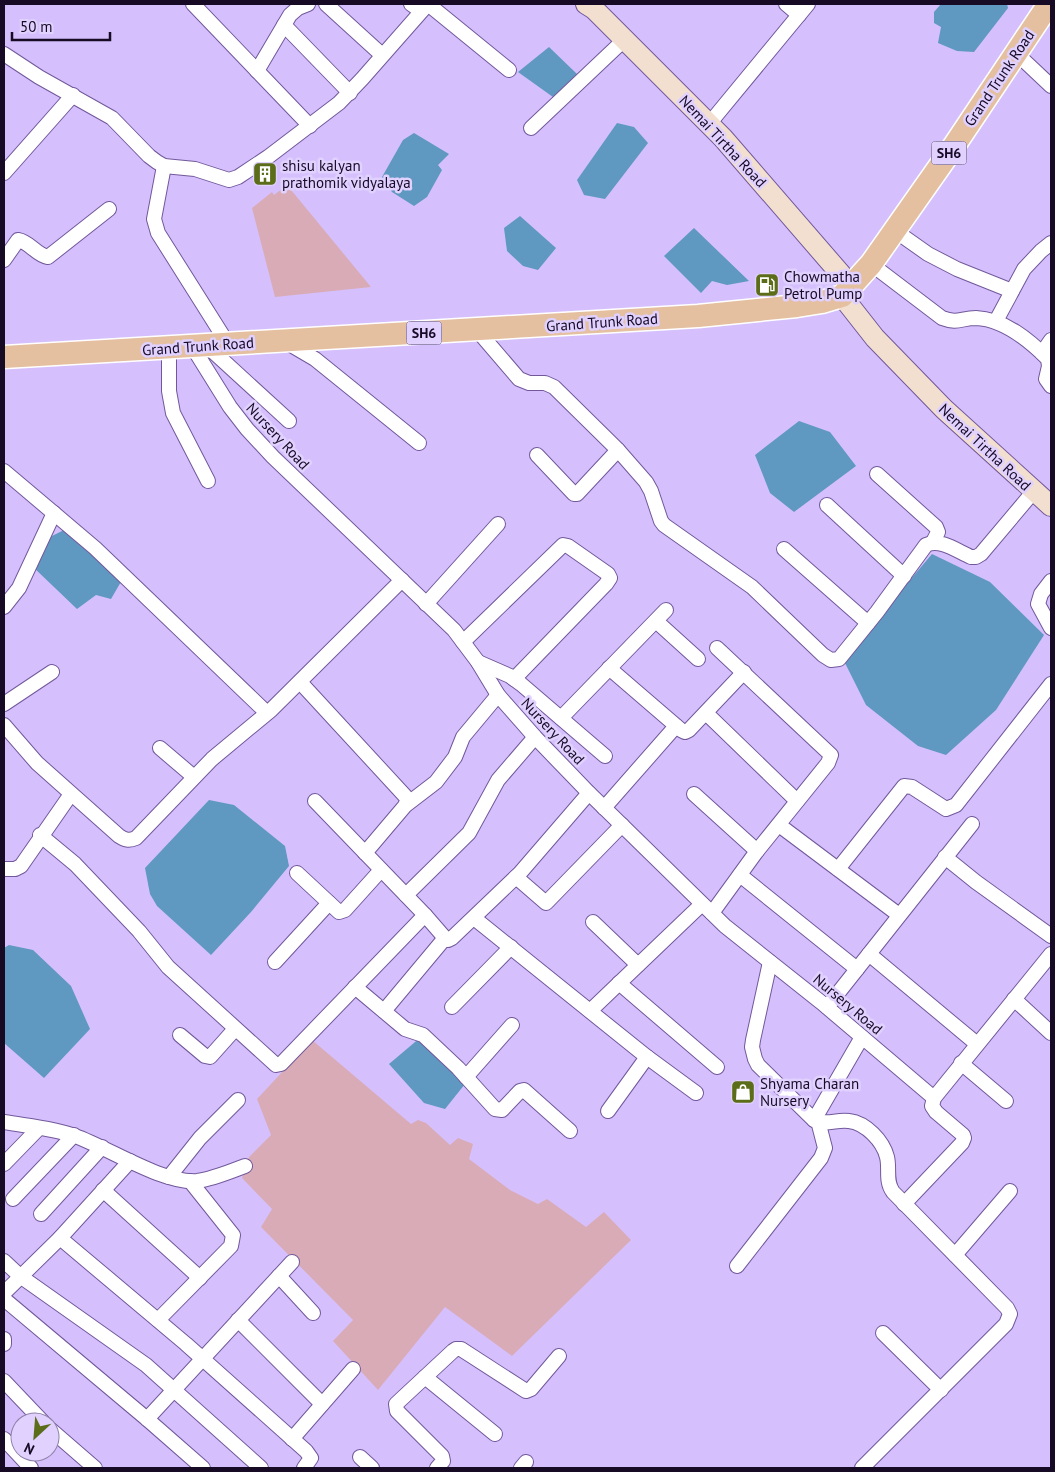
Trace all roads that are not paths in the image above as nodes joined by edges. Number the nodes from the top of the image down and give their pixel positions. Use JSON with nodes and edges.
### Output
{"nodes":[{"id":1,"x":193,"y":4,"type":"edge"},
{"id":2,"x":308,"y":4,"type":"edge"},
{"id":3,"x":326,"y":4,"type":"edge"},
{"id":4,"x":586,"y":4,"type":"edge"},
{"id":5,"x":786,"y":4,"type":"edge"},
{"id":6,"x":808,"y":4,"type":"edge"},
{"id":7,"x":1048,"y":4,"type":"edge"},
{"id":8,"x":422,"y":6,"type":"edge"},
{"id":9,"x":799,"y":15,"type":"junction"},
{"id":10,"x":284,"y":25,"type":"junction"},
{"id":11,"x":624,"y":40,"type":"junction"},
{"id":12,"x":1016,"y":53,"type":"junction"},
{"id":13,"x":4,"y":54,"type":"edge"},
{"id":14,"x":382,"y":55,"type":"junction"},
{"id":15,"x":509,"y":70,"type":"dead end"},
{"id":16,"x":257,"y":71,"type":"junction"},
{"id":17,"x":1051,"y":86,"type":"edge"},
{"id":18,"x":350,"y":93,"type":"junction"},
{"id":19,"x":73,"y":95,"type":"junction"},
{"id":20,"x":709,"y":124,"type":"junction"},
{"id":21,"x":310,"y":126,"type":"junction"},
{"id":22,"x":531,"y":128,"type":"dead end"},
{"id":23,"x":164,"y":166,"type":"junction"},
{"id":24,"x":4,"y":172,"type":"edge"},
{"id":25,"x":109,"y":209,"type":"dead end"},
{"id":26,"x":894,"y":230,"type":"junction"},
{"id":27,"x":1051,"y":243,"type":"edge"},
{"id":28,"x":4,"y":260,"type":"edge"},
{"id":29,"x":871,"y":264,"type":"junction"},
{"id":30,"x":847,"y":291,"type":"junction"},
{"id":31,"x":1012,"y":291,"type":"junction"},
{"id":32,"x":996,"y":321,"type":"junction"},
{"id":33,"x":477,"y":330,"type":"junction"},
{"id":34,"x":282,"y":340,"type":"junction"},
{"id":35,"x":1051,"y":340,"type":"edge"},
{"id":36,"x":209,"y":345,"type":"junction"},
{"id":37,"x":169,"y":348,"type":"junction"},
{"id":38,"x":1042,"y":353,"type":"junction"},
{"id":39,"x":4,"y":357,"type":"edge"},
{"id":40,"x":1051,"y":386,"type":"edge"},
{"id":41,"x":289,"y":421,"type":"dead end"},
{"id":42,"x":419,"y":443,"type":"dead end"},
{"id":43,"x":618,"y":450,"type":"junction"},
{"id":44,"x":537,"y":455,"type":"dead end"},
{"id":45,"x":4,"y":471,"type":"edge"},
{"id":46,"x":877,"y":474,"type":"dead end"},
{"id":47,"x":208,"y":482,"type":"dead end"},
{"id":48,"x":1034,"y":491,"type":"junction"},
{"id":49,"x":827,"y":505,"type":"dead end"},
{"id":50,"x":1051,"y":506,"type":"edge"},
{"id":51,"x":54,"y":512,"type":"junction"},
{"id":52,"x":498,"y":524,"type":"dead end"},
{"id":53,"x":933,"y":542,"type":"junction"},
{"id":54,"x":784,"y":549,"type":"dead end"},
{"id":55,"x":904,"y":576,"type":"junction"},
{"id":56,"x":402,"y":580,"type":"junction"},
{"id":57,"x":1051,"y":581,"type":"edge"},
{"id":58,"x":426,"y":604,"type":"junction"},
{"id":59,"x":4,"y":607,"type":"edge"},
{"id":60,"x":868,"y":624,"type":"junction"},
{"id":61,"x":1051,"y":628,"type":"edge"},
{"id":62,"x":463,"y":642,"type":"junction"},
{"id":63,"x":717,"y":648,"type":"dead end"},
{"id":64,"x":698,"y":659,"type":"dead end"},
{"id":65,"x":478,"y":662,"type":"junction"},
{"id":66,"x":609,"y":668,"type":"junction"},
{"id":67,"x":52,"y":672,"type":"dead end"},
{"id":68,"x":744,"y":672,"type":"junction"},
{"id":69,"x":514,"y":680,"type":"junction"},
{"id":70,"x":300,"y":682,"type":"junction"},
{"id":71,"x":1051,"y":684,"type":"edge"},
{"id":72,"x":498,"y":695,"type":"junction"},
{"id":73,"x":4,"y":704,"type":"edge"},
{"id":74,"x":267,"y":713,"type":"junction"},
{"id":75,"x":706,"y":713,"type":"junction"},
{"id":76,"x":561,"y":718,"type":"junction"},
{"id":77,"x":4,"y":726,"type":"edge"},
{"id":78,"x":676,"y":726,"type":"junction"},
{"id":79,"x":535,"y":737,"type":"junction"},
{"id":80,"x":160,"y":748,"type":"dead end"},
{"id":81,"x":605,"y":756,"type":"dead end"},
{"id":82,"x":194,"y":777,"type":"junction"},
{"id":83,"x":589,"y":793,"type":"junction"},
{"id":84,"x":71,"y":794,"type":"junction"},
{"id":85,"x":694,"y":794,"type":"dead end"},
{"id":86,"x":797,"y":801,"type":"junction"},
{"id":87,"x":315,"y":802,"type":"dead end"},
{"id":88,"x":406,"y":805,"type":"junction"},
{"id":89,"x":604,"y":808,"type":"junction"},
{"id":90,"x":972,"y":824,"type":"dead end"},
{"id":91,"x":622,"y":825,"type":"junction"},
{"id":92,"x":780,"y":825,"type":"junction"},
{"id":93,"x":40,"y":835,"type":"junction"},
{"id":94,"x":757,"y":851,"type":"junction"},
{"id":95,"x":365,"y":853,"type":"junction"},
{"id":96,"x":945,"y":856,"type":"junction"},
{"id":97,"x":4,"y":869,"type":"edge"},
{"id":98,"x":838,"y":869,"type":"junction"},
{"id":99,"x":381,"y":870,"type":"junction"},
{"id":100,"x":297,"y":873,"type":"dead end"},
{"id":101,"x":740,"y":875,"type":"junction"},
{"id":102,"x":516,"y":877,"type":"junction"},
{"id":103,"x":406,"y":895,"type":"junction"},
{"id":104,"x":329,"y":903,"type":"junction"},
{"id":105,"x":707,"y":908,"type":"junction"},
{"id":106,"x":899,"y":915,"type":"junction"},
{"id":107,"x":425,"y":916,"type":"junction"},
{"id":108,"x":474,"y":918,"type":"junction"},
{"id":109,"x":593,"y":922,"type":"dead end"},
{"id":110,"x":1051,"y":936,"type":"edge"},
{"id":111,"x":445,"y":938,"type":"junction"},
{"id":112,"x":512,"y":947,"type":"junction"},
{"id":113,"x":869,"y":954,"type":"junction"},
{"id":114,"x":1051,"y":954,"type":"edge"},
{"id":115,"x":275,"y":962,"type":"dead end"},
{"id":116,"x":770,"y":962,"type":"junction"},
{"id":117,"x":638,"y":965,"type":"junction"},
{"id":118,"x":857,"y":969,"type":"junction"},
{"id":119,"x":619,"y":983,"type":"junction"},
{"id":120,"x":355,"y":987,"type":"junction"},
{"id":121,"x":1014,"y":999,"type":"junction"},
{"id":122,"x":452,"y":1007,"type":"dead end"},
{"id":123,"x":827,"y":1007,"type":"junction"},
{"id":124,"x":384,"y":1011,"type":"junction"},
{"id":125,"x":590,"y":1011,"type":"junction"},
{"id":126,"x":512,"y":1025,"type":"dead end"},
{"id":127,"x":235,"y":1029,"type":"junction"},
{"id":128,"x":1051,"y":1033,"type":"edge"},
{"id":129,"x":180,"y":1034,"type":"dead end"},
{"id":130,"x":862,"y":1037,"type":"junction"},
{"id":131,"x":977,"y":1044,"type":"junction"},
{"id":132,"x":647,"y":1057,"type":"junction"},
{"id":133,"x":961,"y":1063,"type":"junction"},
{"id":134,"x":717,"y":1067,"type":"dead end"},
{"id":135,"x":466,"y":1077,"type":"junction"},
{"id":136,"x":696,"y":1093,"type":"dead end"},
{"id":137,"x":934,"y":1098,"type":"junction"},
{"id":138,"x":238,"y":1100,"type":"dead end"},
{"id":139,"x":1006,"y":1102,"type":"dead end"},
{"id":140,"x":608,"y":1111,"type":"dead end"},
{"id":141,"x":816,"y":1121,"type":"junction"},
{"id":142,"x":4,"y":1122,"type":"edge"},
{"id":143,"x":39,"y":1128,"type":"junction"},
{"id":144,"x":570,"y":1131,"type":"dead end"},
{"id":145,"x":74,"y":1136,"type":"junction"},
{"id":146,"x":102,"y":1147,"type":"junction"},
{"id":147,"x":130,"y":1161,"type":"junction"},
{"id":148,"x":4,"y":1164,"type":"edge"},
{"id":149,"x":245,"y":1166,"type":"dead end"},
{"id":150,"x":169,"y":1178,"type":"junction"},
{"id":151,"x":190,"y":1181,"type":"junction"},
{"id":152,"x":103,"y":1190,"type":"junction"},
{"id":153,"x":1010,"y":1191,"type":"dead end"},
{"id":154,"x":13,"y":1199,"type":"dead end"},
{"id":155,"x":904,"y":1204,"type":"junction"},
{"id":156,"x":41,"y":1214,"type":"dead end"},
{"id":157,"x":60,"y":1238,"type":"junction"},
{"id":158,"x":955,"y":1255,"type":"junction"},
{"id":159,"x":4,"y":1261,"type":"edge"},
{"id":160,"x":292,"y":1262,"type":"dead end"},
{"id":161,"x":737,"y":1266,"type":"dead end"},
{"id":162,"x":20,"y":1276,"type":"junction"},
{"id":163,"x":279,"y":1276,"type":"junction"},
{"id":164,"x":200,"y":1278,"type":"junction"},
{"id":165,"x":4,"y":1293,"type":"edge"},
{"id":166,"x":4,"y":1299,"type":"edge"},
{"id":167,"x":313,"y":1313,"type":"dead end"},
{"id":168,"x":158,"y":1320,"type":"junction"},
{"id":169,"x":238,"y":1320,"type":"junction"},
{"id":170,"x":883,"y":1333,"type":"dead end"},
{"id":171,"x":4,"y":1339,"type":"edge"},
{"id":172,"x":4,"y":1344,"type":"edge"},
{"id":173,"x":559,"y":1356,"type":"dead end"},
{"id":174,"x":202,"y":1358,"type":"junction"},
{"id":175,"x":353,"y":1369,"type":"dead end"},
{"id":176,"x":425,"y":1377,"type":"junction"},
{"id":177,"x":4,"y":1381,"type":"edge"},
{"id":178,"x":173,"y":1389,"type":"junction"},
{"id":179,"x":941,"y":1390,"type":"junction"},
{"id":180,"x":322,"y":1404,"type":"junction"},
{"id":181,"x":33,"y":1412,"type":"edge"},
{"id":182,"x":147,"y":1419,"type":"junction"},
{"id":183,"x":495,"y":1434,"type":"dead end"},
{"id":184,"x":60,"y":1438,"type":"edge"},
{"id":185,"x":4,"y":1439,"type":"edge"},
{"id":186,"x":292,"y":1439,"type":"junction"},
{"id":187,"x":360,"y":1457,"type":"dead end"},
{"id":188,"x":32,"y":1468,"type":"edge"},
{"id":189,"x":95,"y":1468,"type":"edge"},
{"id":190,"x":203,"y":1468,"type":"edge"},
{"id":191,"x":260,"y":1468,"type":"edge"},
{"id":192,"x":304,"y":1468,"type":"edge"},
{"id":193,"x":372,"y":1468,"type":"edge"},
{"id":194,"x":437,"y":1468,"type":"edge"},
{"id":195,"x":862,"y":1468,"type":"edge"}],
"edges":[{"from":1,"to":16,"type":"street"},
{"from":2,"to":10,"type":"street"},
{"from":3,"to":14,"type":"street"},
{"from":4,"to":11,"type":"street","name":"Nemai Tirtha Road"},
{"from":5,"to":9,"type":"street"},
{"from":6,"to":9,"type":"street"},
{"from":7,"to":12,"type":"main road","name":"Grand Trunk Road","number":"SH6"},
{"from":8,"to":14,"type":"street"},
{"from":8,"to":15,"type":"street"},
{"from":9,"to":20,"type":"street"},
{"from":10,"to":16,"type":"street"},
{"from":10,"to":18,"type":"street"},
{"from":11,"to":20,"type":"street","name":"Nemai Tirtha Road"},
{"from":11,"to":22,"type":"street"},
{"from":12,"to":17,"type":"street"},
{"from":12,"to":26,"type":"main road","name":"Grand Trunk Road","number":"SH6"},
{"from":13,"to":19,"type":"street"},
{"from":14,"to":18,"type":"street"},
{"from":16,"to":21,"type":"street"},
{"from":18,"to":21,"type":"street"},
{"from":19,"to":23,"type":"street"},
{"from":19,"to":24,"type":"street"},
{"from":20,"to":30,"type":"street","name":"Nemai Tirtha Road"},
{"from":21,"to":23,"type":"street"},
{"from":23,"to":36,"type":"street"},
{"from":25,"to":28,"type":"street"},
{"from":26,"to":29,"type":"main road","name":"Grand Trunk Road","number":"SH6"},
{"from":26,"to":31,"type":"street"},
{"from":27,"to":31,"type":"street"},
{"from":29,"to":30,"type":"main road","name":"Grand Trunk Road","number":"SH6"},
{"from":29,"to":32,"type":"street"},
{"from":30,"to":33,"type":"main road","name":"Grand Trunk Road","number":"SH6"},
{"from":30,"to":48,"type":"street","name":"Nemai Tirtha Road"},
{"from":31,"to":32,"type":"street"},
{"from":32,"to":38,"type":"street"},
{"from":33,"to":34,"type":"main road","name":"Grand Trunk Road","number":"SH6"},
{"from":33,"to":43,"type":"street"},
{"from":34,"to":36,"type":"main road","name":"Grand Trunk Road","number":"SH6"},
{"from":34,"to":42,"type":"street"},
{"from":35,"to":38,"type":"street"},
{"from":36,"to":37,"type":"main road","name":"Grand Trunk Road","number":"SH6"},
{"from":36,"to":41,"type":"street"},
{"from":36,"to":56,"type":"street","name":"Nursery Road"},
{"from":37,"to":39,"type":"main road","name":"Grand Trunk Road","number":"SH6"},
{"from":37,"to":47,"type":"street"},
{"from":38,"to":40,"type":"street"},
{"from":43,"to":44,"type":"street"},
{"from":43,"to":60,"type":"street"},
{"from":45,"to":51,"type":"street"},
{"from":46,"to":53,"type":"street"},
{"from":48,"to":50,"type":"street","name":"Nemai Tirtha Road"},
{"from":48,"to":53,"type":"street"},
{"from":49,"to":55,"type":"street"},
{"from":51,"to":59,"type":"street"},
{"from":51,"to":74,"type":"street"},
{"from":52,"to":58,"type":"street"},
{"from":53,"to":55,"type":"street"},
{"from":54,"to":60,"type":"street"},
{"from":55,"to":60,"type":"street"},
{"from":56,"to":58,"type":"street","name":"Nursery Road"},
{"from":56,"to":70,"type":"street"},
{"from":57,"to":61,"type":"street"},
{"from":58,"to":62,"type":"street","name":"Nursery Road"},
{"from":62,"to":65,"type":"street","name":"Nursery Road"},
{"from":62,"to":69,"type":"street"},
{"from":63,"to":68,"type":"street"},
{"from":64,"to":66,"type":"street"},
{"from":65,"to":69,"type":"street"},
{"from":65,"to":72,"type":"street","name":"Nursery Road"},
{"from":66,"to":76,"type":"street"},
{"from":66,"to":78,"type":"street"},
{"from":67,"to":73,"type":"street"},
{"from":68,"to":75,"type":"street"},
{"from":68,"to":86,"type":"street"},
{"from":69,"to":76,"type":"street"},
{"from":70,"to":74,"type":"street"},
{"from":70,"to":88,"type":"street"},
{"from":71,"to":98,"type":"street"},
{"from":72,"to":79,"type":"street","name":"Nursery Road"},
{"from":72,"to":88,"type":"street"},
{"from":74,"to":82,"type":"street"},
{"from":75,"to":78,"type":"street"},
{"from":75,"to":86,"type":"street"},
{"from":76,"to":81,"type":"street"},
{"from":77,"to":84,"type":"street"},
{"from":78,"to":89,"type":"street"},
{"from":79,"to":83,"type":"street","name":"Nursery Road"},
{"from":79,"to":103,"type":"street"},
{"from":80,"to":82,"type":"street"},
{"from":82,"to":84,"type":"street"},
{"from":83,"to":89,"type":"street","name":"Nursery Road"},
{"from":83,"to":102,"type":"street"},
{"from":84,"to":93,"type":"street"},
{"from":85,"to":94,"type":"street"},
{"from":86,"to":92,"type":"street"},
{"from":87,"to":95,"type":"street"},
{"from":88,"to":95,"type":"street"},
{"from":89,"to":91,"type":"street","name":"Nursery Road"},
{"from":90,"to":96,"type":"street"},
{"from":91,"to":102,"type":"street"},
{"from":91,"to":105,"type":"street","name":"Nursery Road"},
{"from":92,"to":94,"type":"street"},
{"from":92,"to":98,"type":"street"},
{"from":93,"to":97,"type":"street"},
{"from":93,"to":127,"type":"street"},
{"from":94,"to":101,"type":"street"},
{"from":95,"to":99,"type":"street"},
{"from":96,"to":106,"type":"street"},
{"from":96,"to":110,"type":"street"},
{"from":98,"to":106,"type":"street"},
{"from":99,"to":103,"type":"street"},
{"from":99,"to":104,"type":"street"},
{"from":100,"to":104,"type":"street"},
{"from":101,"to":105,"type":"street"},
{"from":101,"to":118,"type":"street"},
{"from":102,"to":108,"type":"street"},
{"from":103,"to":107,"type":"street"},
{"from":104,"to":115,"type":"street"},
{"from":105,"to":116,"type":"street","name":"Nursery Road"},
{"from":105,"to":117,"type":"street"},
{"from":106,"to":113,"type":"street"},
{"from":107,"to":111,"type":"street"},
{"from":107,"to":120,"type":"street"},
{"from":108,"to":111,"type":"street"},
{"from":108,"to":112,"type":"street"},
{"from":109,"to":117,"type":"street"},
{"from":111,"to":124,"type":"street"},
{"from":112,"to":122,"type":"street"},
{"from":112,"to":125,"type":"street"},
{"from":113,"to":118,"type":"street"},
{"from":113,"to":131,"type":"street"},
{"from":114,"to":121,"type":"street"},
{"from":116,"to":123,"type":"street","name":"Nursery Road"},
{"from":116,"to":141,"type":"street"},
{"from":117,"to":119,"type":"street"},
{"from":118,"to":123,"type":"street"},
{"from":119,"to":125,"type":"street"},
{"from":119,"to":134,"type":"street"},
{"from":120,"to":124,"type":"street"},
{"from":120,"to":127,"type":"street"},
{"from":121,"to":128,"type":"street"},
{"from":121,"to":131,"type":"street"},
{"from":123,"to":130,"type":"street","name":"Nursery Road"},
{"from":124,"to":135,"type":"street"},
{"from":125,"to":132,"type":"street"},
{"from":126,"to":135,"type":"street"},
{"from":127,"to":129,"type":"street"},
{"from":130,"to":137,"type":"street","name":"Nursery Road"},
{"from":130,"to":141,"type":"street"},
{"from":131,"to":133,"type":"street"},
{"from":132,"to":136,"type":"street"},
{"from":132,"to":140,"type":"street"},
{"from":133,"to":137,"type":"street"},
{"from":133,"to":139,"type":"street"},
{"from":135,"to":144,"type":"street"},
{"from":137,"to":155,"type":"street"},
{"from":138,"to":150,"type":"street"},
{"from":141,"to":155,"type":"street"},
{"from":141,"to":161,"type":"street"},
{"from":142,"to":143,"type":"street"},
{"from":143,"to":145,"type":"street"},
{"from":143,"to":148,"type":"street"},
{"from":145,"to":146,"type":"street"},
{"from":145,"to":154,"type":"street"},
{"from":146,"to":147,"type":"street"},
{"from":146,"to":156,"type":"street"},
{"from":147,"to":150,"type":"street"},
{"from":147,"to":152,"type":"street"},
{"from":149,"to":151,"type":"street"},
{"from":150,"to":151,"type":"street"},
{"from":151,"to":164,"type":"street"},
{"from":152,"to":157,"type":"street"},
{"from":152,"to":164,"type":"street"},
{"from":153,"to":158,"type":"street"},
{"from":155,"to":158,"type":"street"},
{"from":157,"to":162,"type":"street"},
{"from":157,"to":168,"type":"street"},
{"from":158,"to":179,"type":"street"},
{"from":159,"to":162,"type":"street"},
{"from":160,"to":163,"type":"street"},
{"from":162,"to":165,"type":"street"},
{"from":162,"to":178,"type":"street"},
{"from":163,"to":167,"type":"street"},
{"from":163,"to":169,"type":"street"},
{"from":164,"to":168,"type":"street"},
{"from":166,"to":182,"type":"street"},
{"from":168,"to":174,"type":"street"},
{"from":169,"to":174,"type":"street"},
{"from":169,"to":180,"type":"street"},
{"from":170,"to":179,"type":"street"},
{"from":171,"to":172,"type":"street"},
{"from":173,"to":176,"type":"street"},
{"from":174,"to":178,"type":"street"},
{"from":174,"to":186,"type":"street"},
{"from":175,"to":180,"type":"street"},
{"from":176,"to":183,"type":"street"},
{"from":176,"to":194,"type":"street"},
{"from":177,"to":181,"type":"street"},
{"from":178,"to":182,"type":"street"},
{"from":178,"to":191,"type":"street"},
{"from":179,"to":195,"type":"street"},
{"from":180,"to":186,"type":"street"},
{"from":182,"to":190,"type":"street"},
{"from":184,"to":189,"type":"street"},
{"from":185,"to":188,"type":"street"},
{"from":186,"to":192,"type":"street"},
{"from":187,"to":193,"type":"street"}]}
